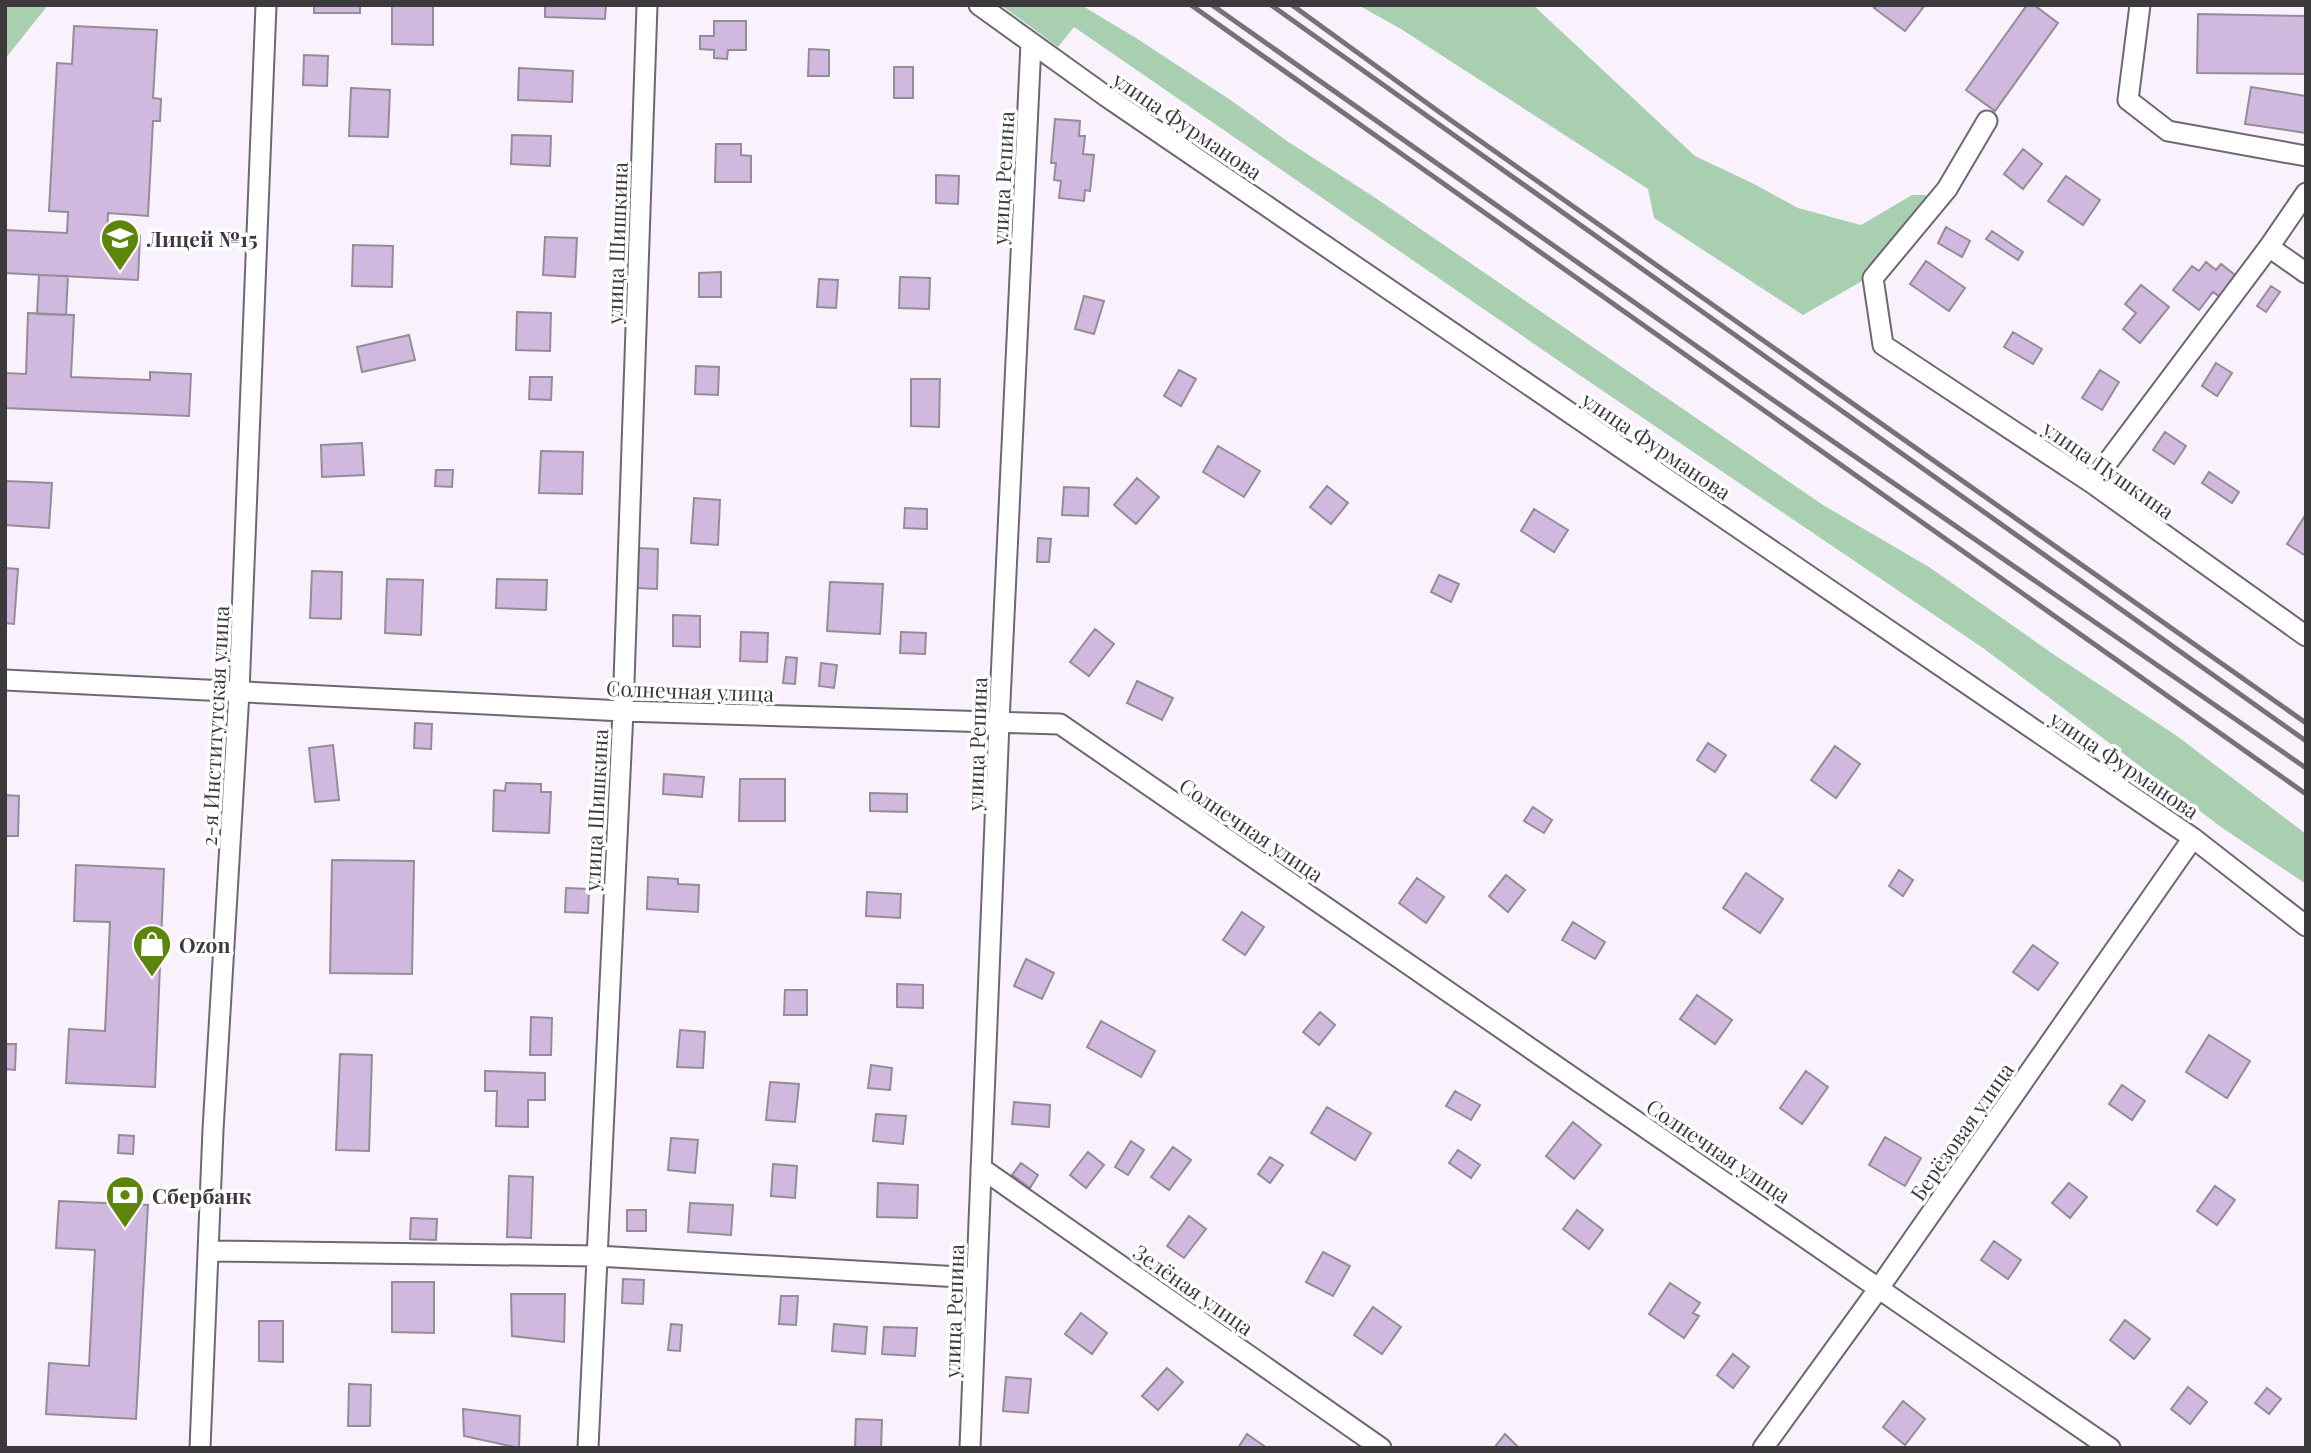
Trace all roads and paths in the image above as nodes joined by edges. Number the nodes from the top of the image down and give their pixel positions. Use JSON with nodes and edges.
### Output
{"nodes":[{"id":1,"x":266,"y":5,"type":"edge"},
{"id":2,"x":647,"y":5,"type":"edge"},
{"id":3,"x":979,"y":5,"type":"edge"},
{"id":4,"x":2140,"y":5,"type":"edge"},
{"id":5,"x":1031,"y":43,"type":"junction"},
{"id":6,"x":1987,"y":121,"type":"dead end"},
{"id":7,"x":2306,"y":156,"type":"edge"},
{"id":8,"x":2306,"y":193,"type":"edge"},
{"id":9,"x":2269,"y":247,"type":"junction"},
{"id":10,"x":2306,"y":273,"type":"edge"},
{"id":11,"x":2091,"y":483,"type":"junction"},
{"id":12,"x":2306,"y":636,"type":"edge"},
{"id":13,"x":5,"y":680,"type":"edge"},
{"id":14,"x":230,"y":692,"type":"junction"},
{"id":15,"x":623,"y":711,"type":"junction"},
{"id":16,"x":999,"y":722,"type":"junction"},
{"id":17,"x":2193,"y":838,"type":"junction"},
{"id":18,"x":2306,"y":926,"type":"edge"},
{"id":19,"x":981,"y":1168,"type":"junction"},
{"id":20,"x":208,"y":1251,"type":"junction"},
{"id":21,"x":597,"y":1256,"type":"junction"},
{"id":22,"x":977,"y":1278,"type":"junction"},
{"id":23,"x":1879,"y":1288,"type":"junction"},
{"id":24,"x":200,"y":1448,"type":"edge"},
{"id":25,"x":588,"y":1448,"type":"edge"},
{"id":26,"x":970,"y":1448,"type":"edge"},
{"id":27,"x":1381,"y":1448,"type":"edge"},
{"id":28,"x":1763,"y":1448,"type":"edge"},
{"id":29,"x":2110,"y":1448,"type":"edge"}],
"edges":[{"from":1,"to":14,"type":"street","name":"2-я Институтская улица"},
{"from":2,"to":15,"type":"street","name":"улица Шишкина"},
{"from":3,"to":5,"type":"street","name":"улица Фурманова"},
{"from":4,"to":7,"type":"street"},
{"from":5,"to":16,"type":"street","name":"улица Репина"},
{"from":5,"to":17,"type":"street","name":"улица Фурманова"},
{"from":6,"to":11,"type":"street","name":"улица Пушкина"},
{"from":8,"to":9,"type":"street"},
{"from":9,"to":10,"type":"street"},
{"from":9,"to":11,"type":"street"},
{"from":11,"to":12,"type":"street","name":"улица Пушкина"},
{"from":13,"to":14,"type":"street","name":"Солнечная улица"},
{"from":14,"to":15,"type":"street","name":"Солнечная улица"},
{"from":14,"to":20,"type":"street","name":"2-я Институтская улица"},
{"from":15,"to":16,"type":"street","name":"Солнечная улица"},
{"from":15,"to":21,"type":"street","name":"улица Шишкина"},
{"from":16,"to":19,"type":"street","name":"улица Репина"},
{"from":16,"to":23,"type":"street","name":"Солнечная улица"},
{"from":17,"to":18,"type":"street","name":"улица Фурманова"},
{"from":17,"to":23,"type":"street","name":"Берёзовая улица"},
{"from":19,"to":22,"type":"street","name":"улица Репина"},
{"from":19,"to":27,"type":"street","name":"Зелёная улица"},
{"from":20,"to":21,"type":"street"},
{"from":20,"to":24,"type":"street","name":"2-я Институтская улица"},
{"from":21,"to":22,"type":"street"},
{"from":21,"to":25,"type":"street","name":"улица Шишкина"},
{"from":22,"to":26,"type":"street","name":"улица Репина"},
{"from":23,"to":28,"type":"street","name":"Берёзовая улица"},
{"from":23,"to":29,"type":"street","name":"Солнечная улица"}]}
